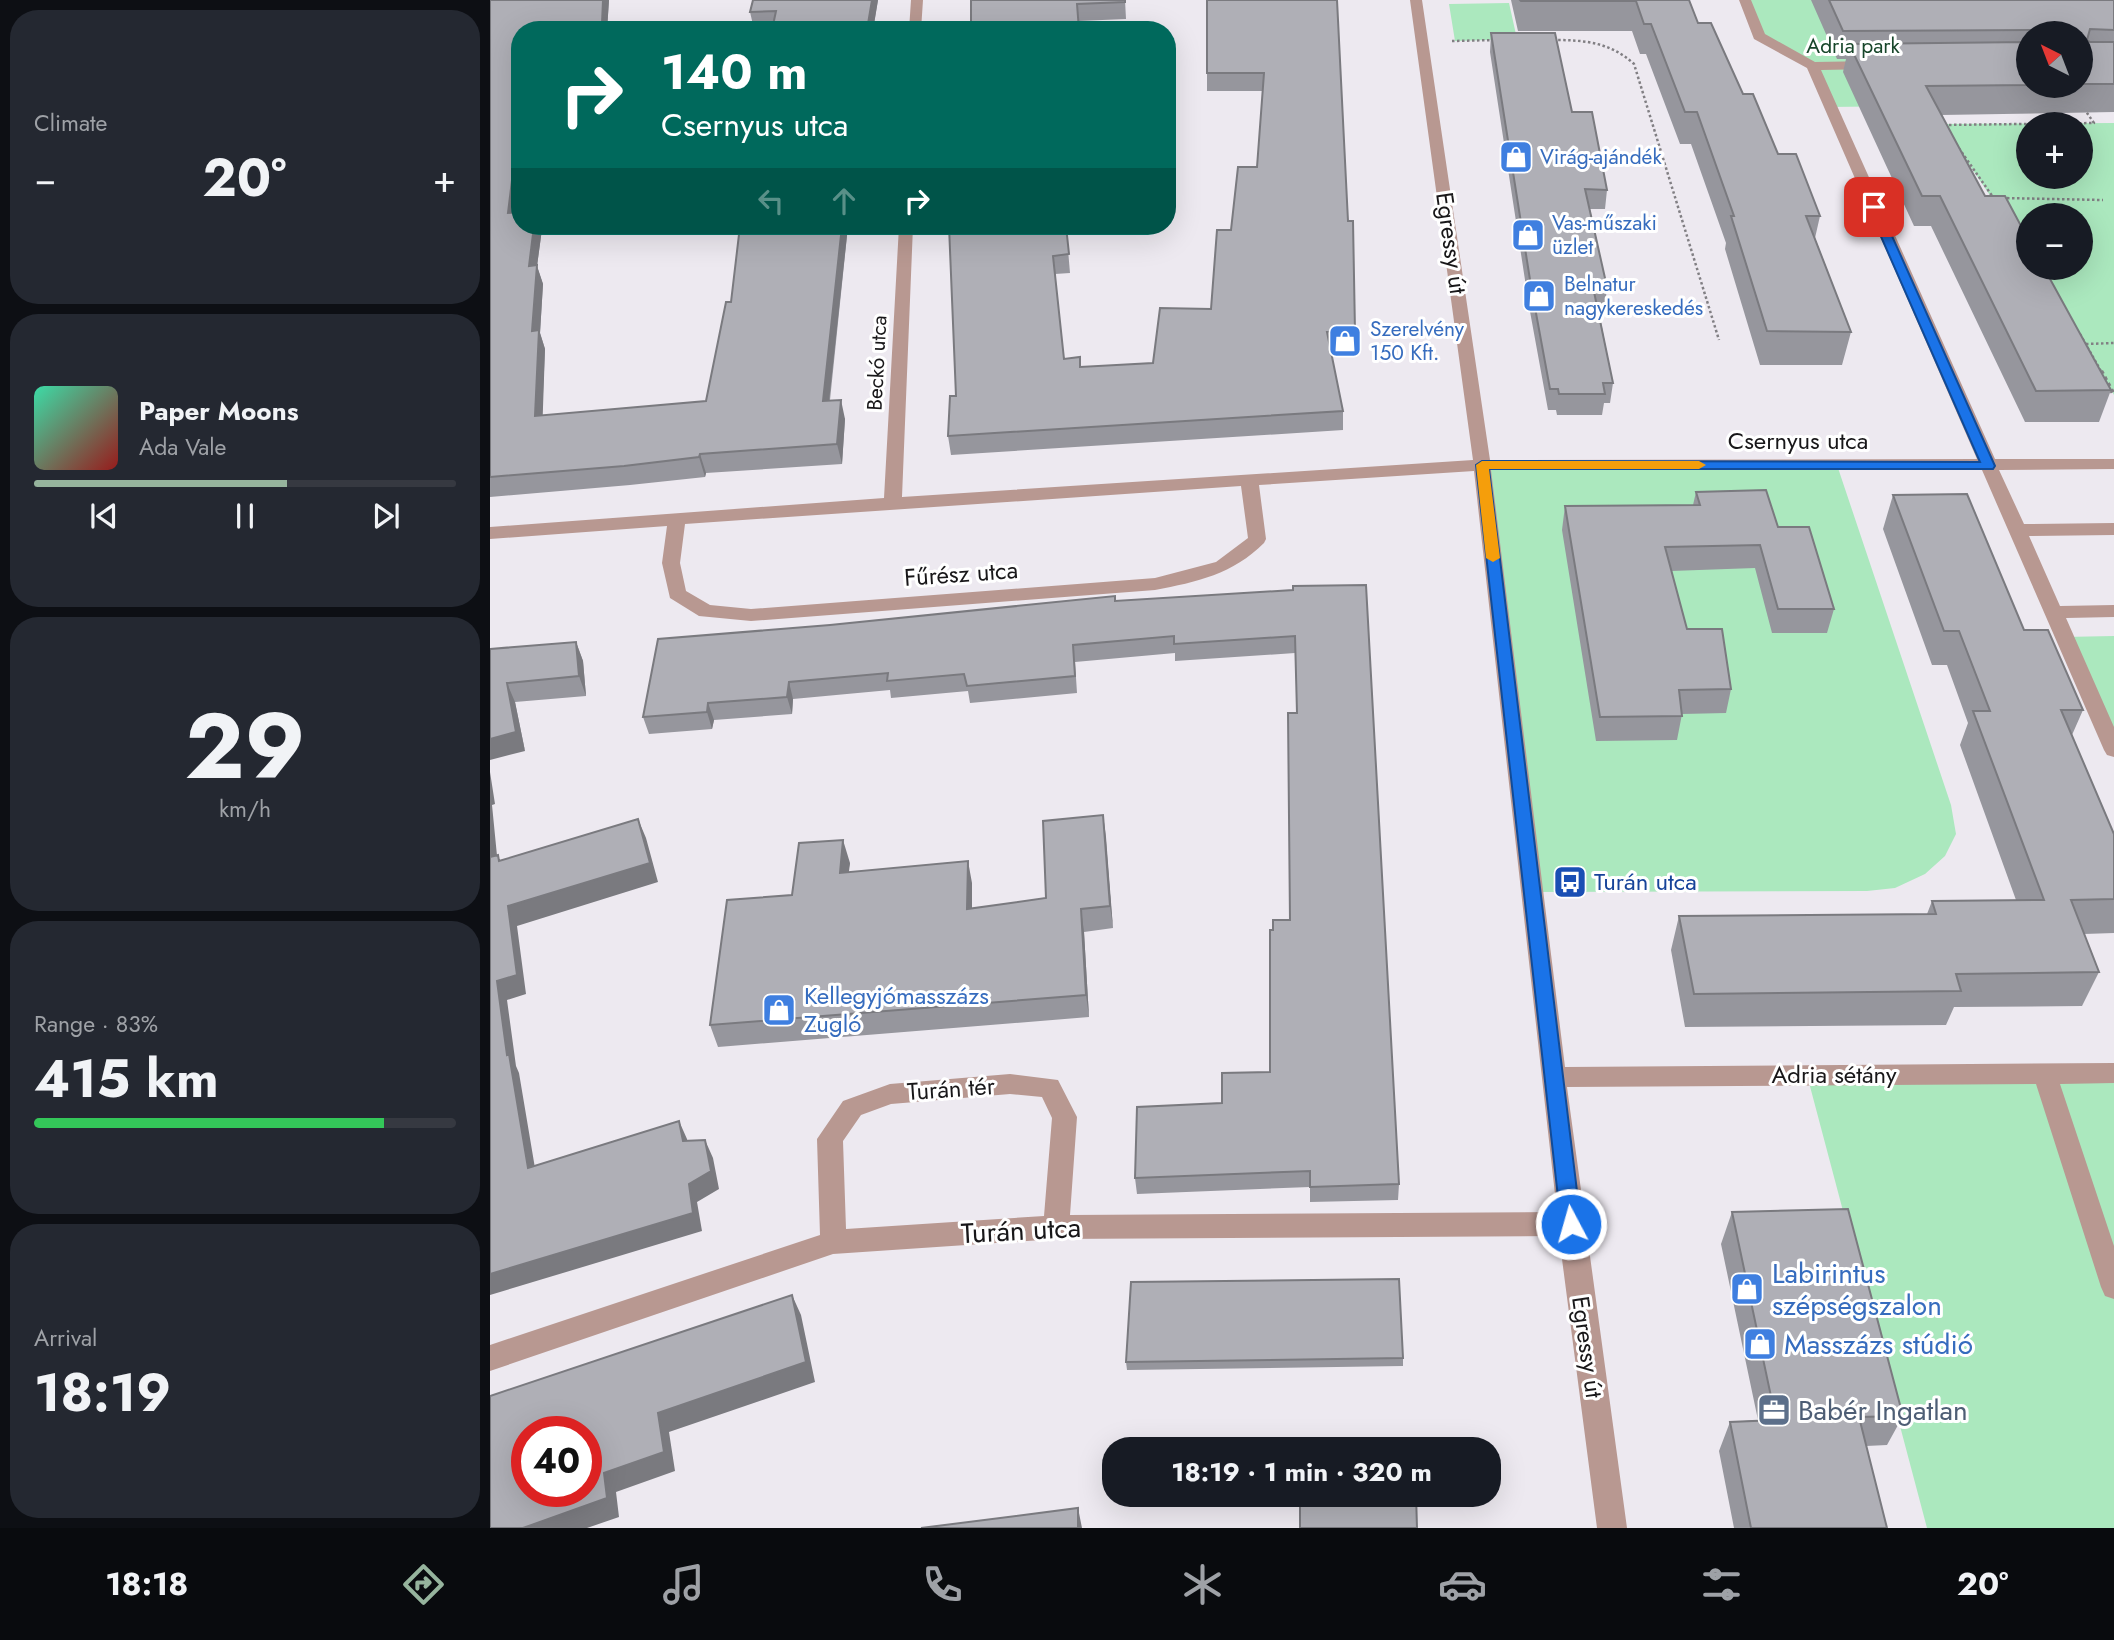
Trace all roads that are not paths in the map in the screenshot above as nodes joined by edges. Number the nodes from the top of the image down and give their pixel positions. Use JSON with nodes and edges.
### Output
{"nodes":[{"id":1,"x":917,"y":0,"type":"edge"},
{"id":2,"x":1416,"y":0,"type":"edge"},
{"id":3,"x":1745,"y":0,"type":"edge"},
{"id":4,"x":916,"y":21,"type":"edge"},
{"id":5,"x":1894,"y":65,"type":"edge"},
{"id":6,"x":1813,"y":66,"type":"junction"},
{"id":7,"x":906,"y":235,"type":"edge"},
{"id":8,"x":2114,"y":464,"type":"edge"},
{"id":9,"x":1482,"y":465,"type":"junction"},
{"id":10,"x":1988,"y":466,"type":"junction"},
{"id":11,"x":1249,"y":479,"type":"junction"},
{"id":12,"x":894,"y":503,"type":"junction"},
{"id":13,"x":677,"y":519,"type":"junction"},
{"id":14,"x":2114,"y":529,"type":"edge"},
{"id":15,"x":2017,"y":530,"type":"junction"},
{"id":16,"x":490,"y":533,"type":"edge"},
{"id":17,"x":2114,"y":611,"type":"edge"},
{"id":18,"x":2053,"y":612,"type":"junction"},
{"id":19,"x":2114,"y":750,"type":"edge"},
{"id":20,"x":2114,"y":1073,"type":"edge"},
{"id":21,"x":2045,"y":1074,"type":"junction"},
{"id":22,"x":1553,"y":1077,"type":"junction"},
{"id":23,"x":1571,"y":1224,"type":"junction"},
{"id":24,"x":1056,"y":1227,"type":"junction"},
{"id":25,"x":833,"y":1242,"type":"junction"},
{"id":26,"x":2114,"y":1287,"type":"edge"},
{"id":27,"x":490,"y":1358,"type":"edge"},
{"id":28,"x":1612,"y":1528,"type":"edge"}],
"edges":[{"from":1,"to":4,"type":"street"},
{"from":2,"to":9,"type":"street","name":"Egressy út"},
{"from":3,"to":6,"type":"street"},
{"from":5,"to":6,"type":"street"},
{"from":6,"to":10,"type":"street"},
{"from":7,"to":12,"type":"street","name":"Beckó utca"},
{"from":8,"to":10,"type":"street","name":"Csernyus utca"},
{"from":9,"to":10,"type":"street","name":"Csernyus utca"},
{"from":9,"to":11,"type":"street"},
{"from":9,"to":22,"type":"street","name":"Egressy út"},
{"from":10,"to":15,"type":"street"},
{"from":11,"to":12,"type":"street"},
{"from":11,"to":13,"type":"street","name":"Fűrész utca"},
{"from":12,"to":13,"type":"street"},
{"from":13,"to":16,"type":"street"},
{"from":14,"to":15,"type":"street"},
{"from":15,"to":18,"type":"street"},
{"from":17,"to":18,"type":"street"},
{"from":18,"to":19,"type":"street"},
{"from":20,"to":21,"type":"street","name":"Adria sétány"},
{"from":21,"to":22,"type":"street","name":"Adria sétány"},
{"from":21,"to":26,"type":"street"},
{"from":22,"to":23,"type":"street","name":"Egressy út"},
{"from":23,"to":24,"type":"street","name":"Turán utca"},
{"from":23,"to":28,"type":"street","name":"Egressy út"},
{"from":24,"to":25,"type":"street","name":"Turán utca"},
{"from":24,"to":25,"type":"street","name":"Turán tér"},
{"from":25,"to":27,"type":"street","name":"Turán utca"}]}
